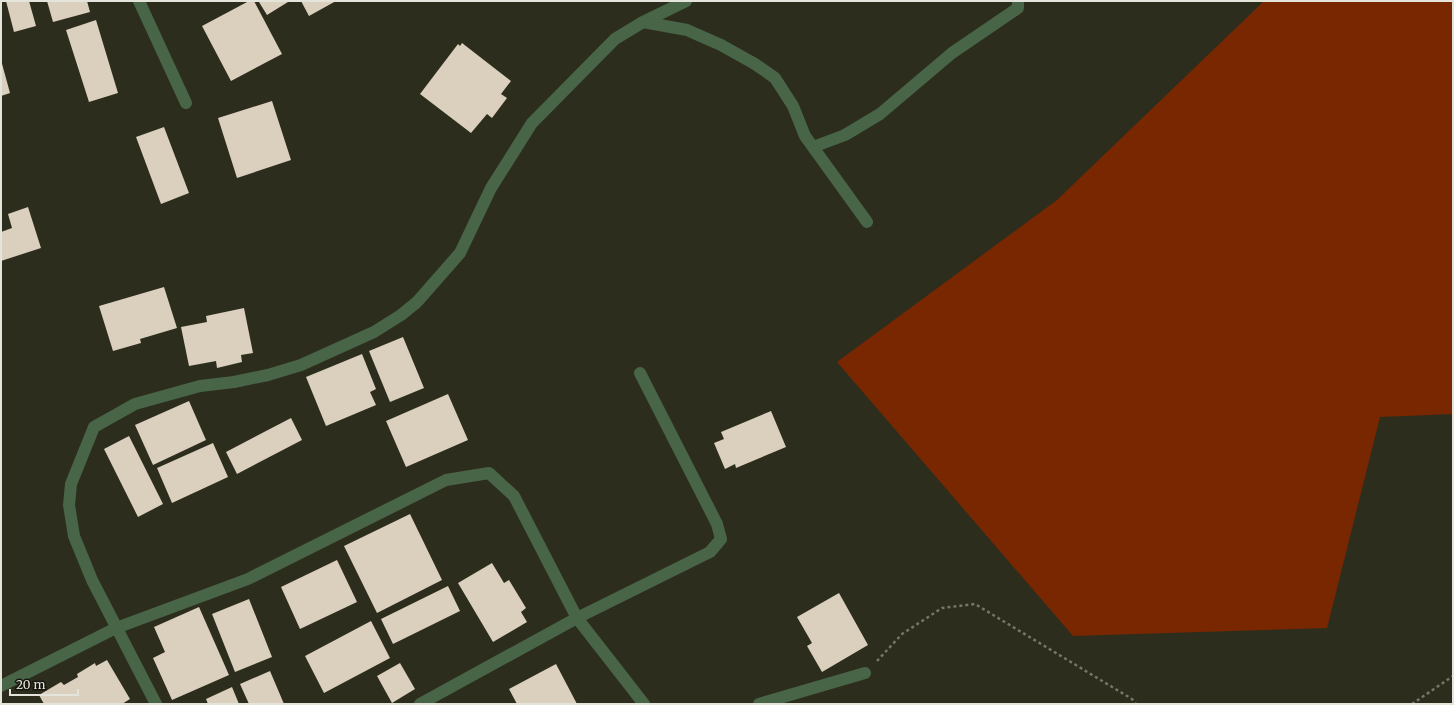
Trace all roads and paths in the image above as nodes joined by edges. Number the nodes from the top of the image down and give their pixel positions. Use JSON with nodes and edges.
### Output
{"nodes":[{"id":1,"x":139,"y":1,"type":"edge"},
{"id":2,"x":686,"y":1,"type":"edge"},
{"id":3,"x":1018,"y":1,"type":"edge"},
{"id":4,"x":643,"y":22,"type":"junction"},
{"id":5,"x":186,"y":103,"type":"dead end"},
{"id":6,"x":813,"y":147,"type":"junction"},
{"id":7,"x":867,"y":222,"type":"dead end"},
{"id":8,"x":640,"y":373,"type":"dead end"},
{"id":9,"x":577,"y":618,"type":"junction"},
{"id":10,"x":116,"y":628,"type":"junction"},
{"id":11,"x":865,"y":673,"type":"joint"},
{"id":12,"x":1453,"y":676,"type":"edge"},
{"id":13,"x":1,"y":686,"type":"edge"},
{"id":14,"x":156,"y":704,"type":"edge"},
{"id":15,"x":420,"y":704,"type":"edge"},
{"id":16,"x":644,"y":704,"type":"edge"},
{"id":17,"x":759,"y":704,"type":"edge"},
{"id":18,"x":1136,"y":704,"type":"edge"},
{"id":19,"x":1412,"y":704,"type":"edge"}],
"edges":[{"from":1,"to":5,"type":"street"},
{"from":2,"to":4,"type":"street"},
{"from":3,"to":6,"type":"street"},
{"from":4,"to":6,"type":"street"},
{"from":4,"to":10,"type":"street"},
{"from":6,"to":7,"type":"street"},
{"from":8,"to":9,"type":"street"},
{"from":9,"to":10,"type":"street"},
{"from":9,"to":15,"type":"street"},
{"from":9,"to":16,"type":"street"},
{"from":10,"to":13,"type":"street"},
{"from":10,"to":14,"type":"street"},
{"from":11,"to":17,"type":"street"},
{"from":11,"to":18,"type":"path"},
{"from":12,"to":19,"type":"path"}]}
